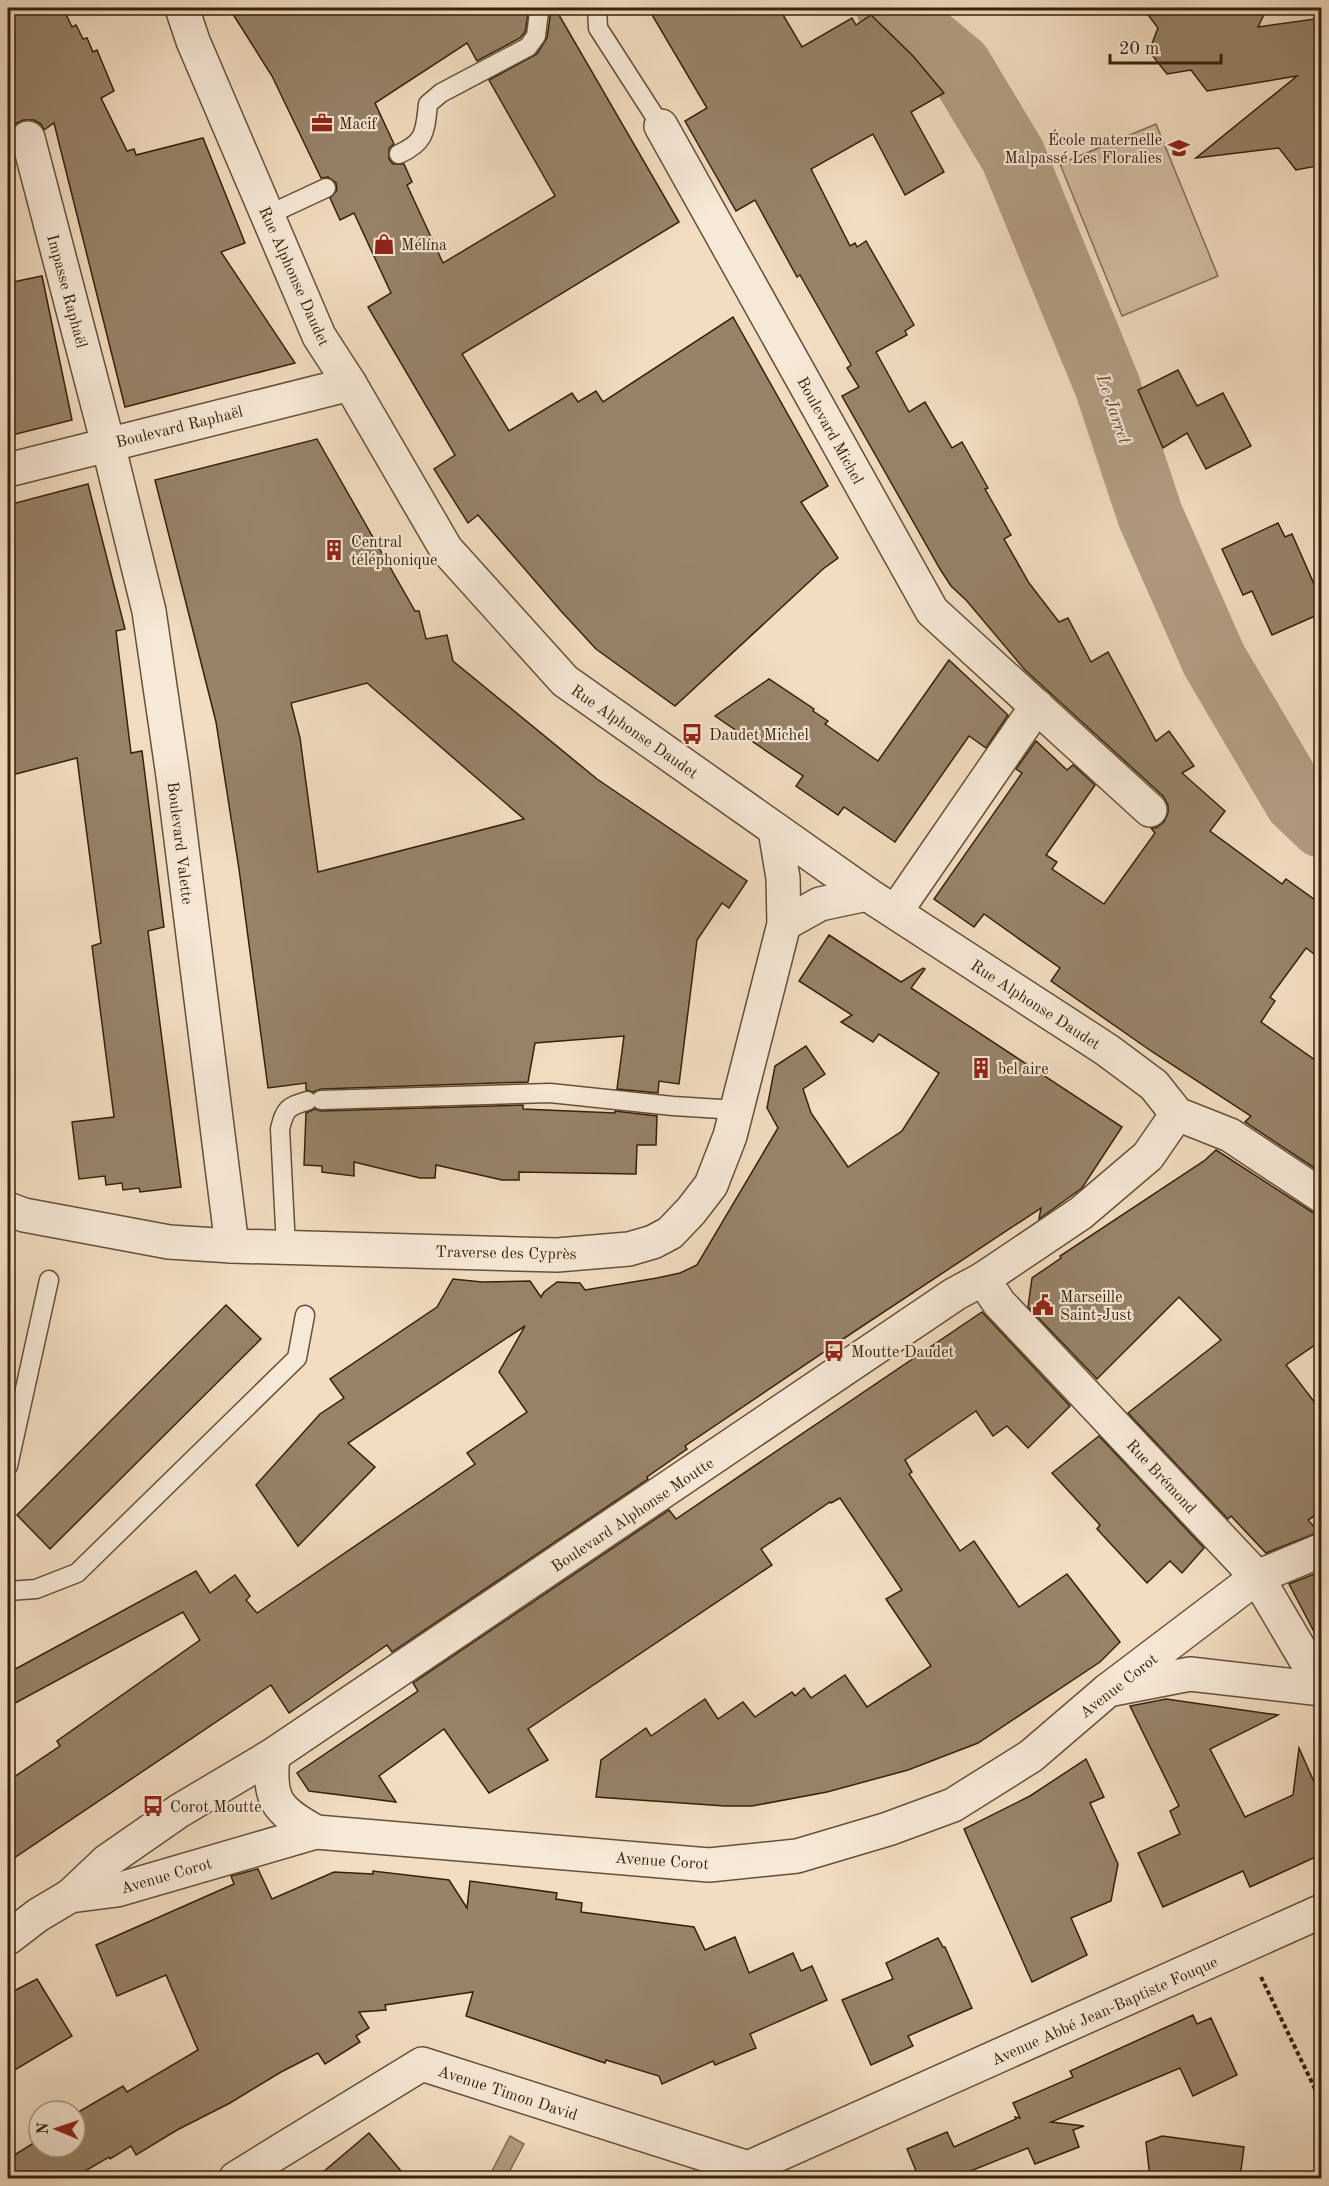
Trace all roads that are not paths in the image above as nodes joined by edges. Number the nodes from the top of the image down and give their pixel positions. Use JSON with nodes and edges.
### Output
{"nodes":[{"id":1,"x":167,"y":8,"type":"edge"},
{"id":2,"x":182,"y":8,"type":"edge"},
{"id":3,"x":543,"y":8,"type":"edge"},
{"id":4,"x":597,"y":8,"type":"edge"},
{"id":5,"x":193,"y":41,"type":"junction"},
{"id":6,"x":661,"y":126,"type":"joint"},
{"id":7,"x":28,"y":138,"type":"dead end"},
{"id":8,"x":399,"y":154,"type":"dead end"},
{"id":9,"x":326,"y":189,"type":"dead end"},
{"id":10,"x":268,"y":215,"type":"junction"},
{"id":11,"x":350,"y":384,"type":"junction"},
{"id":12,"x":108,"y":444,"type":"junction"},
{"id":13,"x":8,"y":470,"type":"edge"},
{"id":14,"x":1036,"y":706,"type":"junction"},
{"id":15,"x":1150,"y":810,"type":"dead end"},
{"id":16,"x":775,"y":830,"type":"junction"},
{"id":17,"x":867,"y":894,"type":"junction"},
{"id":18,"x":896,"y":911,"type":"junction"},
{"id":19,"x":784,"y":924,"type":"junction"},
{"id":20,"x":737,"y":1110,"type":"junction"},
{"id":21,"x":1177,"y":1114,"type":"junction"},
{"id":22,"x":1322,"y":1196,"type":"edge"},
{"id":23,"x":16,"y":1212,"type":"edge"},
{"id":24,"x":232,"y":1246,"type":"junction"},
{"id":25,"x":286,"y":1247,"type":"junction"},
{"id":26,"x":983,"y":1279,"type":"junction"},
{"id":27,"x":49,"y":1280,"type":"dead end"},
{"id":28,"x":305,"y":1314,"type":"dead end"},
{"id":29,"x":8,"y":1466,"type":"edge"},
{"id":30,"x":1322,"y":1550,"type":"edge"},
{"id":31,"x":1257,"y":1577,"type":"junction"},
{"id":32,"x":8,"y":1591,"type":"edge"},
{"id":33,"x":1322,"y":1688,"type":"edge"},
{"id":34,"x":1108,"y":1690,"type":"junction"},
{"id":35,"x":273,"y":1755,"type":"junction"},
{"id":36,"x":316,"y":1832,"type":"junction"},
{"id":37,"x":70,"y":1896,"type":"junction"},
{"id":38,"x":1322,"y":1911,"type":"edge"},
{"id":39,"x":8,"y":1938,"type":"edge"},
{"id":40,"x":746,"y":2173,"type":"edge"},
{"id":41,"x":236,"y":2178,"type":"edge"}],
"edges":[{"from":1,"to":5,"type":"street","name":"Rue Alphonse Daudet"},
{"from":2,"to":5,"type":"street","name":"Rue Alphonse Daudet"},
{"from":3,"to":8,"type":"lane"},
{"from":4,"to":6,"type":"lane"},
{"from":5,"to":10,"type":"street","name":"Rue Alphonse Daudet"},
{"from":6,"to":14,"type":"street","name":"Boulevard Michel"},
{"from":7,"to":12,"type":"street","name":"Impasse Raphaël"},
{"from":9,"to":10,"type":"lane"},
{"from":10,"to":11,"type":"street","name":"Rue Alphonse Daudet"},
{"from":11,"to":12,"type":"street","name":"Boulevard Raphaël"},
{"from":11,"to":16,"type":"street","name":"Rue Alphonse Daudet"},
{"from":12,"to":13,"type":"street","name":"Boulevard Raphaël"},
{"from":12,"to":24,"type":"street","name":"Boulevard Valette"},
{"from":14,"to":15,"type":"street","name":"Boulevard Michel"},
{"from":14,"to":18,"type":"street"},
{"from":16,"to":17,"type":"street","name":"Rue Alphonse Daudet"},
{"from":16,"to":19,"type":"street","name":"Traverse des Cyprès"},
{"from":17,"to":18,"type":"street","name":"Rue Alphonse Daudet"},
{"from":17,"to":19,"type":"street"},
{"from":18,"to":21,"type":"street","name":"Rue Alphonse Daudet"},
{"from":19,"to":20,"type":"street","name":"Traverse des Cyprès"},
{"from":20,"to":25,"type":"street","name":"Traverse des Cyprès"},
{"from":20,"to":25,"type":"lane"},
{"from":21,"to":22,"type":"street"},
{"from":21,"to":26,"type":"street","name":"Boulevard Alphonse Moutte"},
{"from":23,"to":24,"type":"street","name":"Traverse des Cyprès"},
{"from":24,"to":25,"type":"street","name":"Traverse des Cyprès"},
{"from":26,"to":31,"type":"street","name":"Rue Brémond"},
{"from":26,"to":35,"type":"street","name":"Boulevard Alphonse Moutte"},
{"from":27,"to":29,"type":"lane"},
{"from":28,"to":32,"type":"lane"},
{"from":30,"to":31,"type":"street","name":"Avenue Corot"},
{"from":31,"to":33,"type":"street","name":"Rue Brémond"},
{"from":31,"to":34,"type":"street","name":"Avenue Corot"},
{"from":33,"to":34,"type":"street"},
{"from":34,"to":36,"type":"street","name":"Avenue Corot"},
{"from":35,"to":36,"type":"street"},
{"from":35,"to":37,"type":"street","name":"Boulevard Alphonse Moutte"},
{"from":36,"to":37,"type":"street","name":"Avenue Corot"},
{"from":37,"to":39,"type":"street","name":"Avenue Corot"},
{"from":38,"to":40,"type":"street","name":"Avenue Abbé Jean-Baptiste Fouque"},
{"from":40,"to":41,"type":"street","name":"Avenue Timon David"}]}
